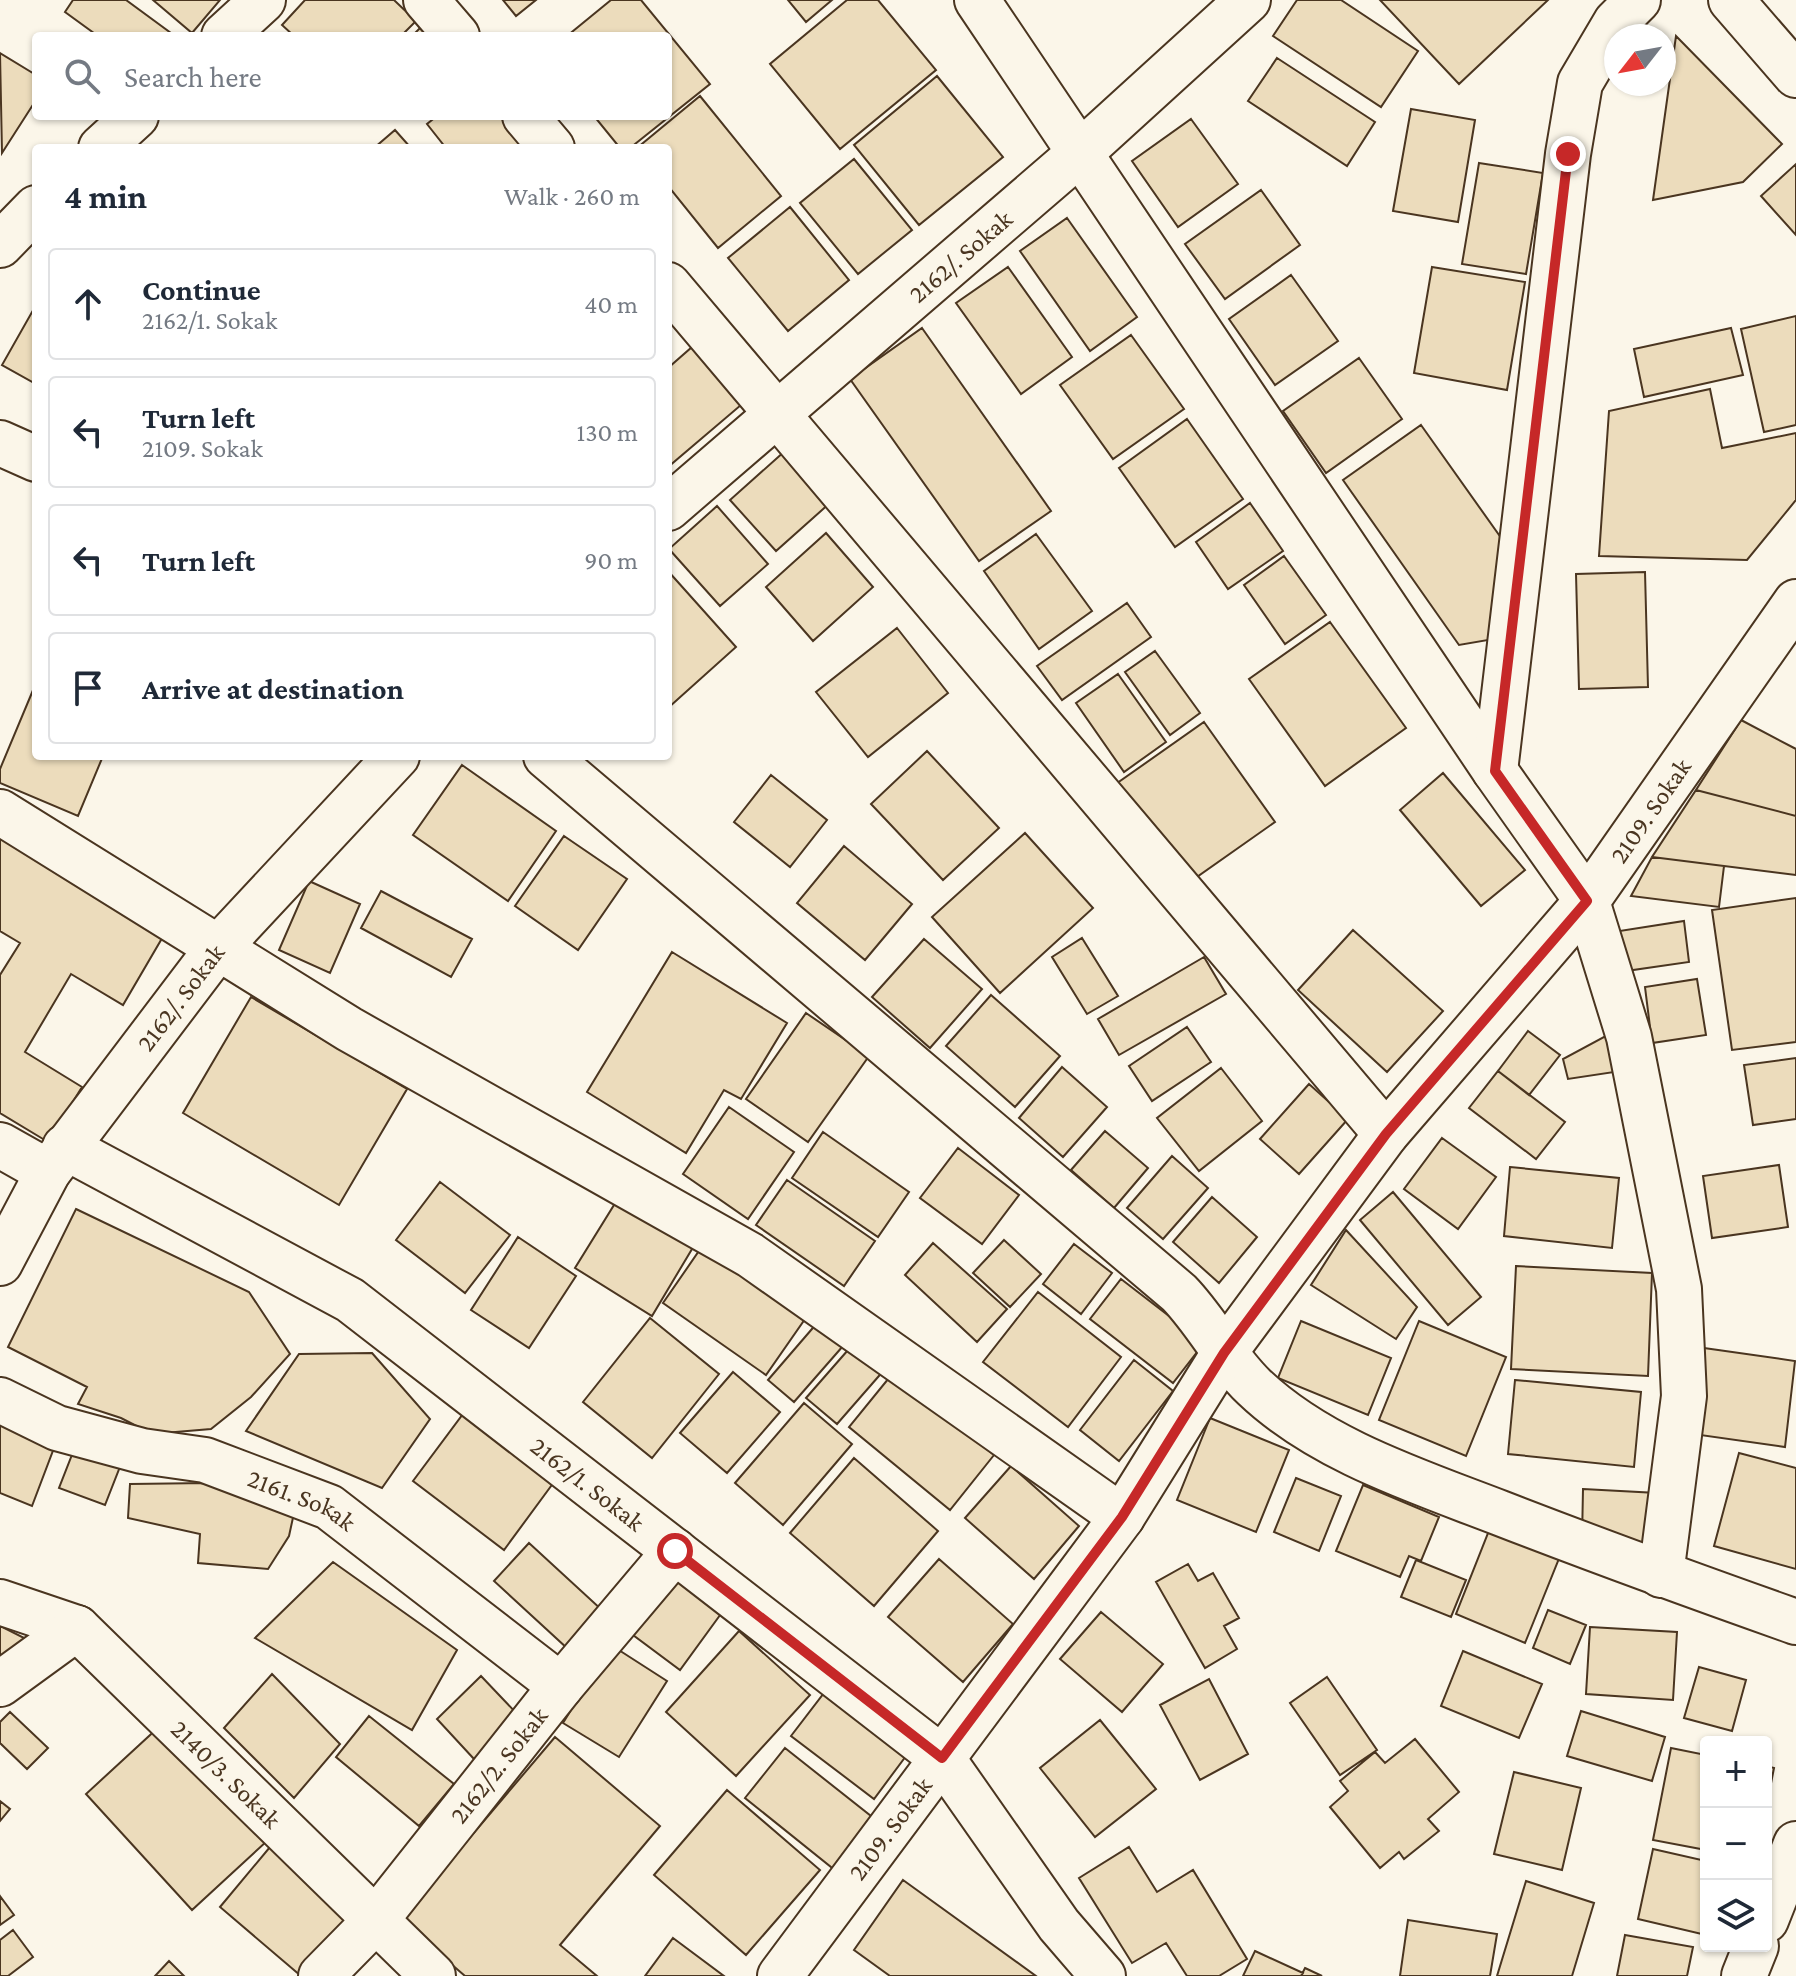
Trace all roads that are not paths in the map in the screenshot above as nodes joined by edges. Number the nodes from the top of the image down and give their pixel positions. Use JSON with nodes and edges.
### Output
{"nodes":[{"id":1,"x":263,"y":0,"type":"edge"},
{"id":2,"x":426,"y":0,"type":"edge"},
{"id":3,"x":977,"y":0,"type":"edge"},
{"id":4,"x":1248,"y":0,"type":"edge"},
{"id":5,"x":1638,"y":0,"type":"edge"},
{"id":6,"x":1731,"y":0,"type":"edge"},
{"id":7,"x":228,"y":32,"type":"edge"},
{"id":8,"x":454,"y":32,"type":"edge"},
{"id":9,"x":1796,"y":75,"type":"edge"},
{"id":10,"x":132,"y":120,"type":"edge"},
{"id":11,"x":528,"y":120,"type":"edge"},
{"id":12,"x":105,"y":144,"type":"edge"},
{"id":13,"x":549,"y":144,"type":"edge"},
{"id":14,"x":1080,"y":153,"type":"junction"},
{"id":15,"x":32,"y":212,"type":"edge"},
{"id":16,"x":0,"y":245,"type":"edge"},
{"id":17,"x":672,"y":290,"type":"edge"},
{"id":18,"x":777,"y":414,"type":"junction"},
{"id":19,"x":0,"y":443,"type":"edge"},
{"id":20,"x":32,"y":457,"type":"edge"},
{"id":21,"x":672,"y":505,"type":"edge"},
{"id":22,"x":1796,"y":602,"type":"edge"},
{"id":23,"x":393,"y":760,"type":"edge"},
{"id":24,"x":551,"y":760,"type":"edge"},
{"id":25,"x":1495,"y":771,"type":"junction"},
{"id":26,"x":0,"y":812,"type":"edge"},
{"id":27,"x":1587,"y":901,"type":"junction"},
{"id":28,"x":217,"y":949,"type":"junction"},
{"id":29,"x":1386,"y":1134,"type":"junction"},
{"id":30,"x":0,"y":1145,"type":"edge"},
{"id":31,"x":57,"y":1160,"type":"junction"},
{"id":32,"x":0,"y":1263,"type":"edge"},
{"id":33,"x":1224,"y":1353,"type":"junction"},
{"id":34,"x":0,"y":1400,"type":"edge"},
{"id":35,"x":1122,"y":1517,"type":"junction"},
{"id":36,"x":675,"y":1551,"type":"junction"},
{"id":37,"x":1661,"y":1575,"type":"junction"},
{"id":38,"x":0,"y":1602,"type":"edge"},
{"id":39,"x":1796,"y":1622,"type":"edge"},
{"id":40,"x":77,"y":1628,"type":"junction"},
{"id":41,"x":0,"y":1684,"type":"edge"},
{"id":42,"x":561,"y":1686,"type":"junction"},
{"id":43,"x":942,"y":1758,"type":"junction"},
{"id":44,"x":1796,"y":1844,"type":"edge"},
{"id":45,"x":1772,"y":1905,"type":"edge"},
{"id":46,"x":375,"y":1921,"type":"junction"},
{"id":47,"x":1754,"y":1952,"type":"edge"},
{"id":48,"x":321,"y":1976,"type":"edge"},
{"id":49,"x":433,"y":1976,"type":"edge"},
{"id":50,"x":780,"y":1976,"type":"edge"},
{"id":51,"x":1103,"y":1976,"type":"edge"},
{"id":52,"x":1744,"y":1976,"type":"edge"}],
"edges":[{"from":1,"to":7,"type":"street"},
{"from":2,"to":8,"type":"street"},
{"from":3,"to":14,"type":"street"},
{"from":4,"to":14,"type":"street","name":"2162/. Sokak"},
{"from":5,"to":25,"type":"street"},
{"from":6,"to":9,"type":"street"},
{"from":10,"to":12,"type":"street"},
{"from":11,"to":13,"type":"street"},
{"from":14,"to":18,"type":"street","name":"2162/. Sokak"},
{"from":14,"to":25,"type":"street"},
{"from":15,"to":16,"type":"street"},
{"from":17,"to":18,"type":"street"},
{"from":18,"to":21,"type":"street","name":"2162/. Sokak"},
{"from":18,"to":29,"type":"street"},
{"from":19,"to":20,"type":"street"},
{"from":22,"to":27,"type":"street","name":"2109. Sokak"},
{"from":23,"to":28,"type":"street","name":"2162/. Sokak"},
{"from":24,"to":33,"type":"street"},
{"from":25,"to":27,"type":"street"},
{"from":26,"to":28,"type":"street"},
{"from":27,"to":29,"type":"street","name":"2109. Sokak"},
{"from":27,"to":37,"type":"street"},
{"from":28,"to":31,"type":"street","name":"2162/. Sokak"},
{"from":28,"to":35,"type":"street"},
{"from":29,"to":33,"type":"street","name":"2109. Sokak"},
{"from":30,"to":31,"type":"street","name":"2162/1. Sokak"},
{"from":31,"to":32,"type":"street","name":"2162/. Sokak"},
{"from":31,"to":36,"type":"street","name":"2162/1. Sokak"},
{"from":33,"to":35,"type":"street","name":"2109. Sokak"},
{"from":33,"to":37,"type":"street"},
{"from":34,"to":42,"type":"street","name":"2161. Sokak"},
{"from":35,"to":43,"type":"street","name":"2109. Sokak"},
{"from":36,"to":42,"type":"street","name":"2162/2. Sokak"},
{"from":36,"to":43,"type":"street","name":"2162/1. Sokak"},
{"from":37,"to":39,"type":"street"},
{"from":38,"to":40,"type":"street","name":"2140/3. Sokak"},
{"from":40,"to":41,"type":"street"},
{"from":40,"to":46,"type":"street","name":"2140/3. Sokak"},
{"from":42,"to":46,"type":"street","name":"2162/2. Sokak"},
{"from":43,"to":50,"type":"street","name":"2109. Sokak"},
{"from":43,"to":51,"type":"street","name":"2162/1. Sokak"},
{"from":44,"to":45,"type":"street"},
{"from":46,"to":48,"type":"street","name":"2162/2. Sokak"},
{"from":46,"to":49,"type":"street","name":"2140/3. Sokak"},
{"from":47,"to":52,"type":"street"}]}
